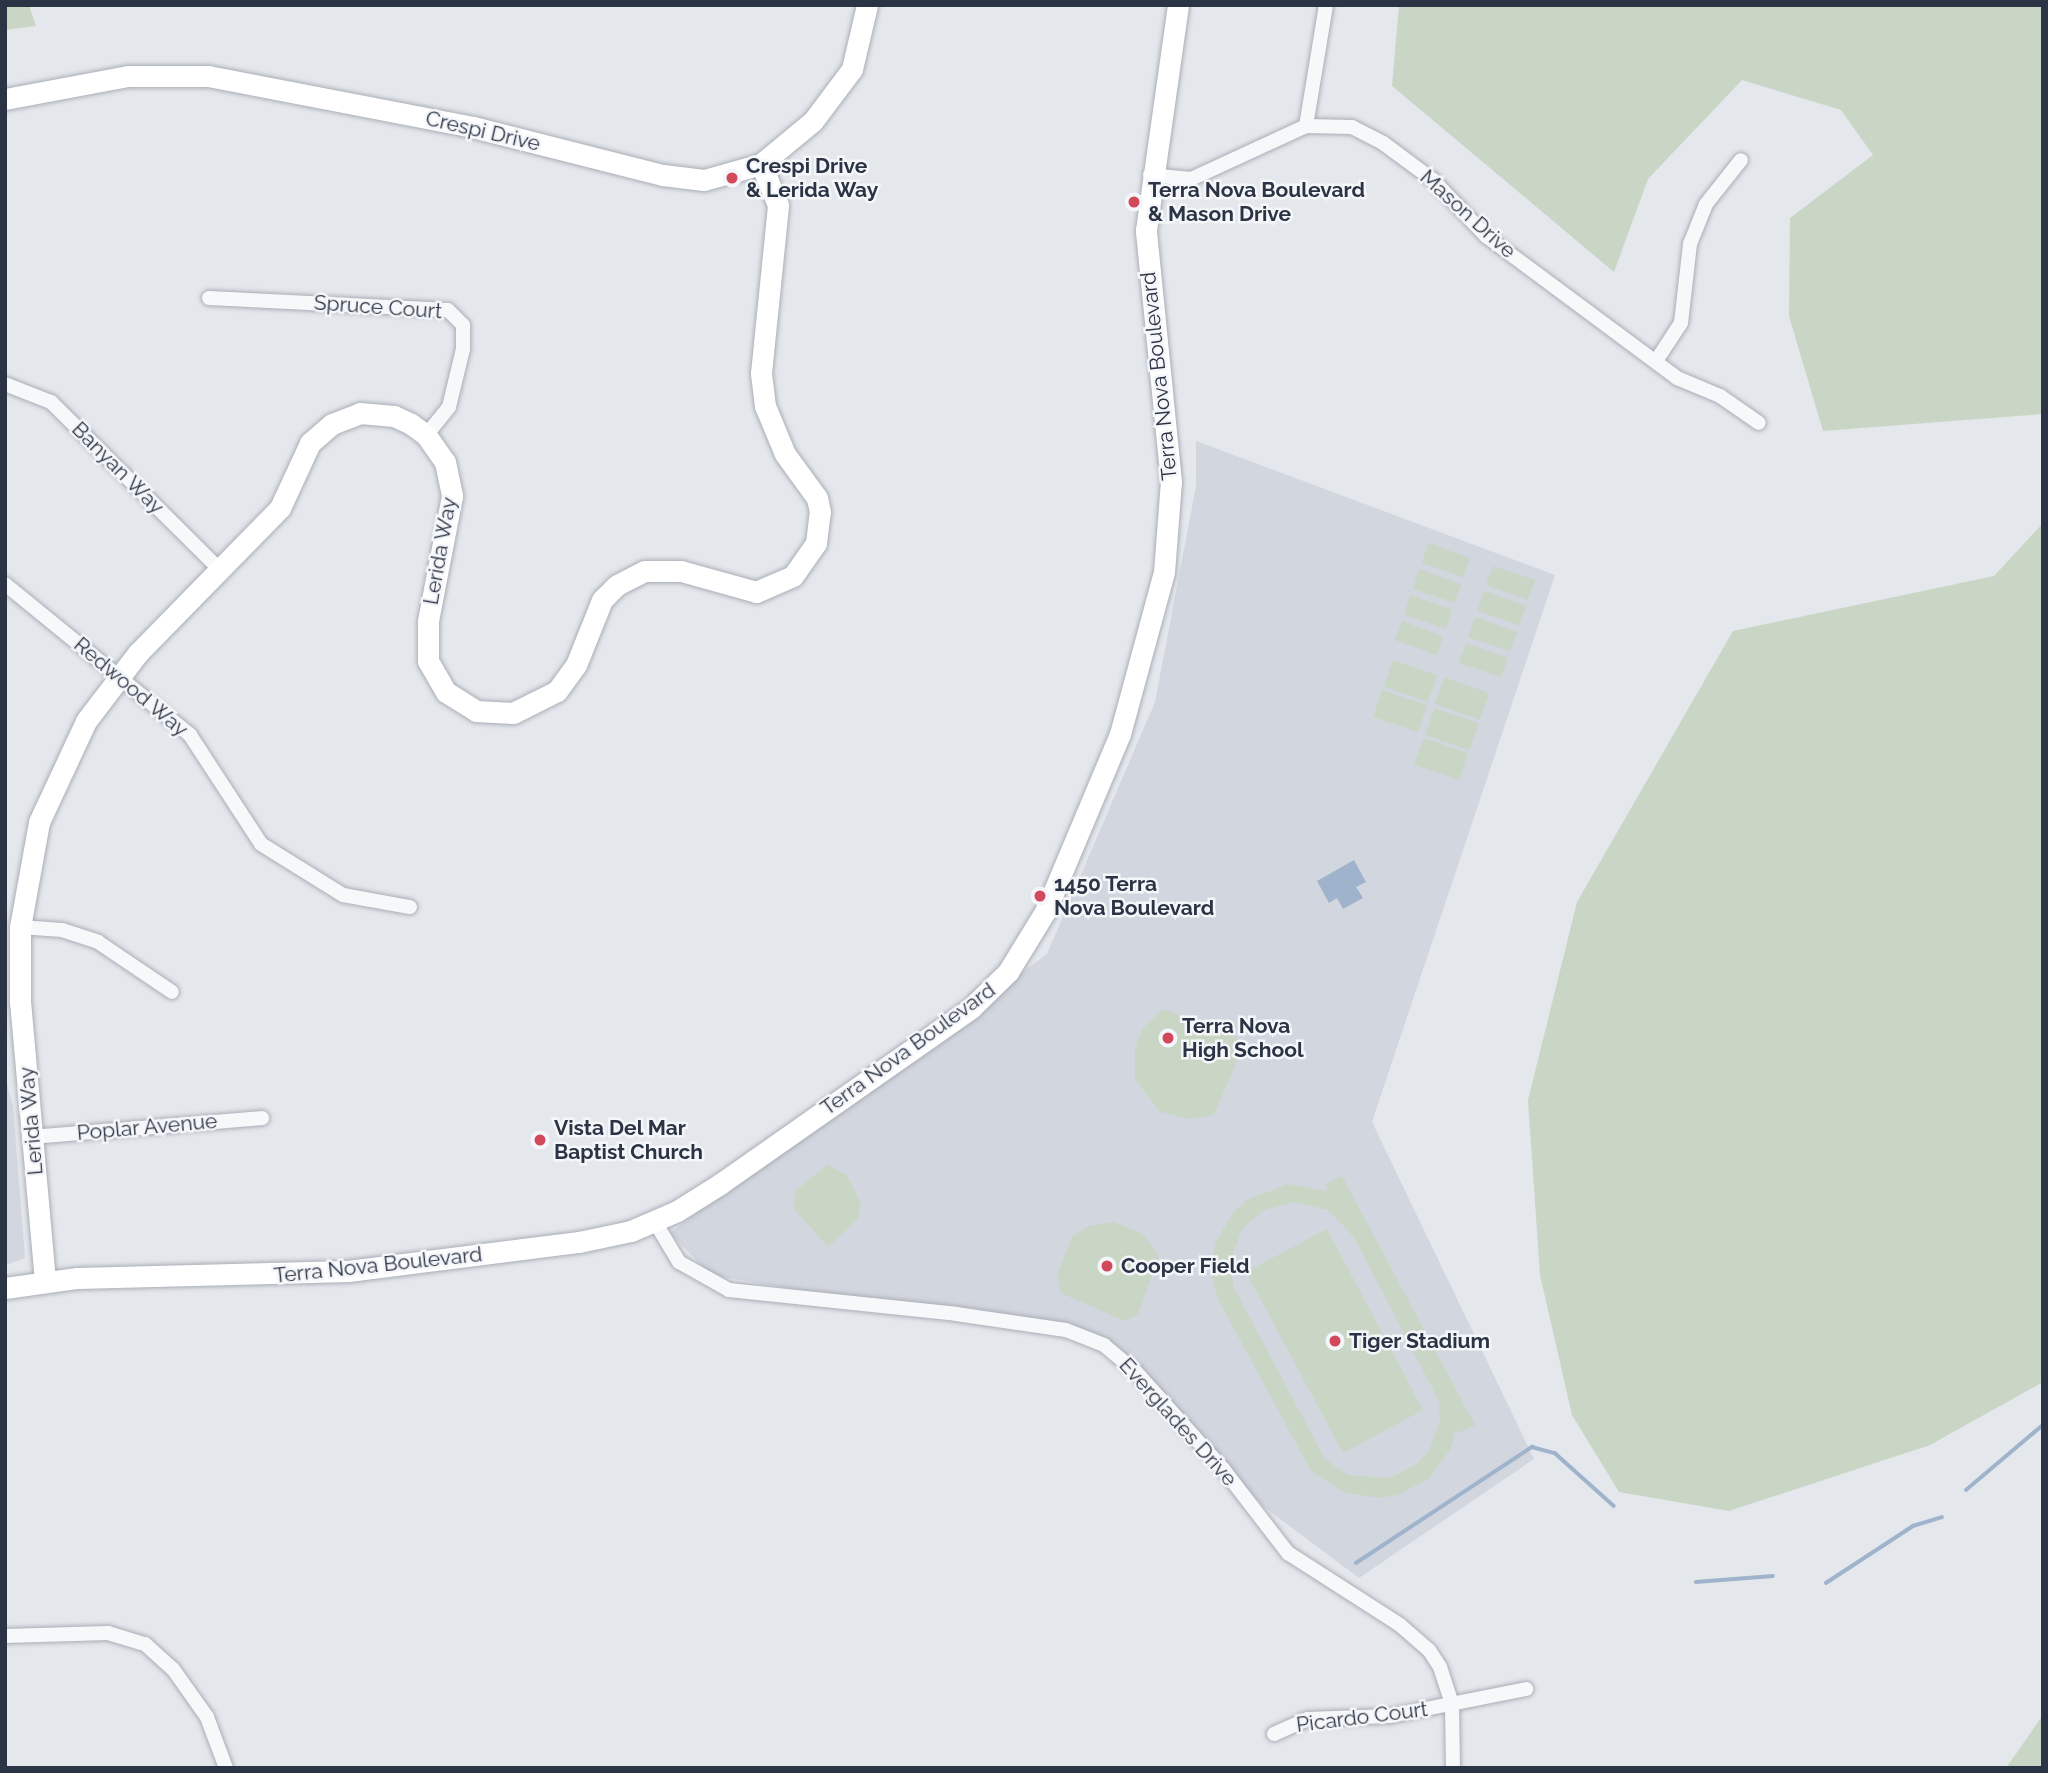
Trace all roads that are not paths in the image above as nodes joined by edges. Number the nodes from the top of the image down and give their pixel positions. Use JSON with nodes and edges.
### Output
{"nodes":[{"id":1,"x":867,"y":5,"type":"edge"},
{"id":2,"x":1178,"y":5,"type":"edge"},
{"id":3,"x":1326,"y":5,"type":"edge"},
{"id":4,"x":5,"y":99,"type":"edge"},
{"id":5,"x":1306,"y":126,"type":"junction"},
{"id":6,"x":1741,"y":160,"type":"dead end"},
{"id":7,"x":761,"y":164,"type":"junction"},
{"id":8,"x":1150,"y":175,"type":"junction"},
{"id":9,"x":209,"y":299,"type":"dead end"},
{"id":10,"x":1656,"y":361,"type":"junction"},
{"id":11,"x":5,"y":384,"type":"edge"},
{"id":12,"x":1759,"y":423,"type":"dead end"},
{"id":13,"x":426,"y":435,"type":"junction"},
{"id":14,"x":220,"y":570,"type":"junction"},
{"id":15,"x":7,"y":591,"type":"edge"},
{"id":16,"x":119,"y":675,"type":"junction"},
{"id":17,"x":410,"y":907,"type":"dead end"},
{"id":18,"x":20,"y":927,"type":"junction"},
{"id":19,"x":172,"y":992,"type":"dead end"},
{"id":20,"x":262,"y":1118,"type":"dead end"},
{"id":21,"x":32,"y":1137,"type":"junction"},
{"id":22,"x":655,"y":1222,"type":"junction"},
{"id":23,"x":45,"y":1281,"type":"junction"},
{"id":24,"x":5,"y":1288,"type":"edge"},
{"id":25,"x":5,"y":1636,"type":"edge"},
{"id":26,"x":1526,"y":1689,"type":"dead end"},
{"id":27,"x":1452,"y":1705,"type":"junction"},
{"id":28,"x":1274,"y":1734,"type":"dead end"},
{"id":29,"x":226,"y":1768,"type":"edge"},
{"id":30,"x":1453,"y":1768,"type":"edge"}],
"edges":[{"from":1,"to":7,"type":"street","name":"Crespi Drive"},
{"from":2,"to":8,"type":"street","name":"Terra Nova Boulevard"},
{"from":3,"to":5,"type":"street"},
{"from":4,"to":7,"type":"street","name":"Crespi Drive"},
{"from":5,"to":8,"type":"street","name":"Mason Drive"},
{"from":5,"to":10,"type":"street","name":"Mason Drive"},
{"from":6,"to":10,"type":"street"},
{"from":7,"to":13,"type":"street","name":"Lerida Way"},
{"from":8,"to":22,"type":"street","name":"Terra Nova Boulevard"},
{"from":9,"to":13,"type":"street","name":"Spruce Court"},
{"from":10,"to":12,"type":"street","name":"Mason Drive"},
{"from":11,"to":14,"type":"street","name":"Banyan Way"},
{"from":13,"to":14,"type":"street","name":"Lerida Way"},
{"from":14,"to":16,"type":"street","name":"Lerida Way"},
{"from":15,"to":16,"type":"street","name":"Redwood Way"},
{"from":16,"to":17,"type":"street","name":"Redwood Way"},
{"from":16,"to":18,"type":"street","name":"Lerida Way"},
{"from":18,"to":19,"type":"street"},
{"from":18,"to":21,"type":"street","name":"Lerida Way"},
{"from":20,"to":21,"type":"street","name":"Poplar Avenue"},
{"from":21,"to":23,"type":"street","name":"Lerida Way"},
{"from":22,"to":23,"type":"street","name":"Terra Nova Boulevard"},
{"from":22,"to":27,"type":"street","name":"Everglades Drive"},
{"from":23,"to":24,"type":"street","name":"Terra Nova Boulevard"},
{"from":25,"to":29,"type":"street"},
{"from":26,"to":27,"type":"street","name":"Picardo Court"},
{"from":27,"to":28,"type":"street","name":"Picardo Court"},
{"from":27,"to":30,"type":"street","name":"Everglades Drive"}]}
